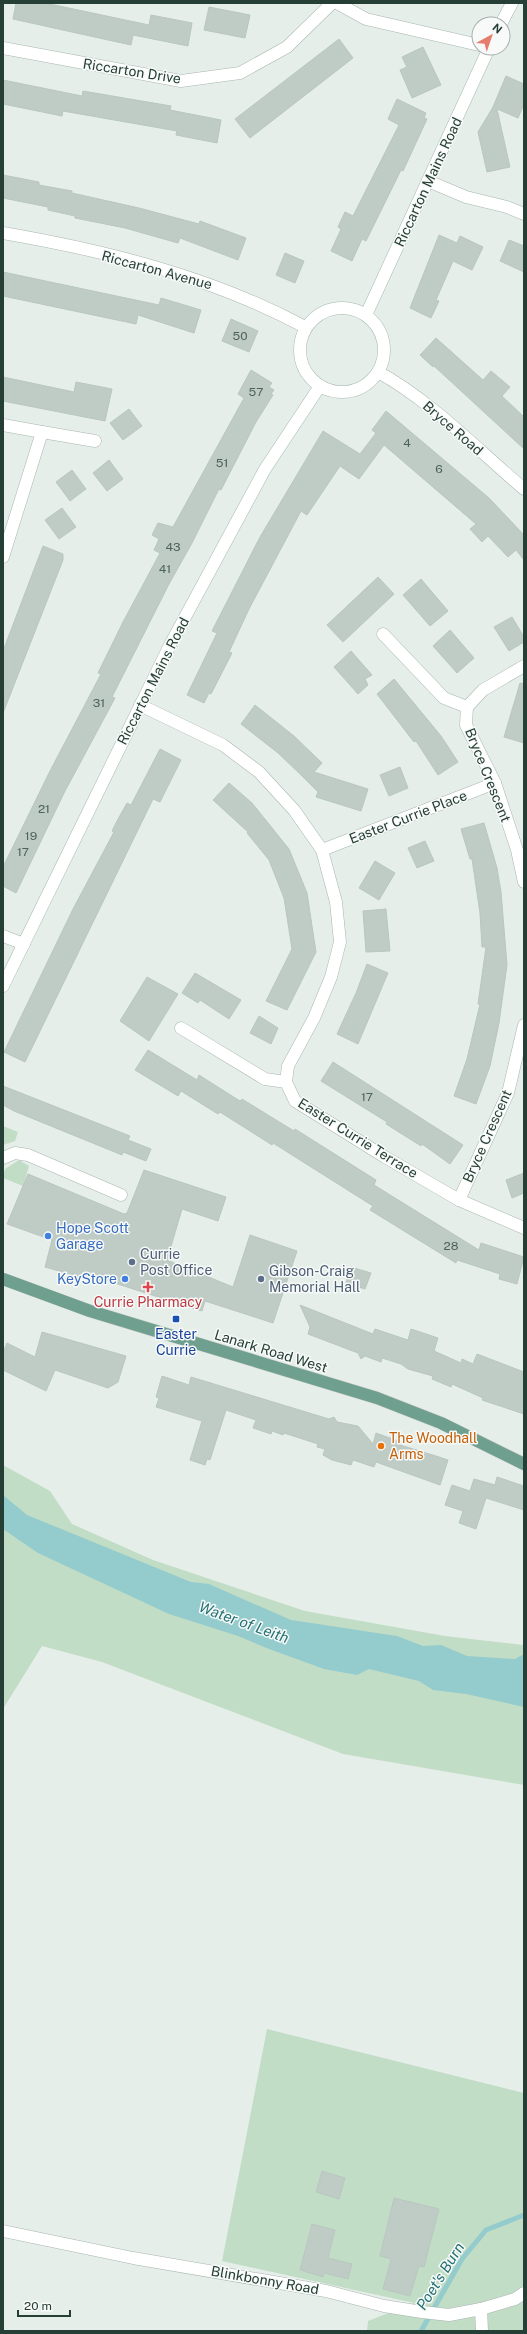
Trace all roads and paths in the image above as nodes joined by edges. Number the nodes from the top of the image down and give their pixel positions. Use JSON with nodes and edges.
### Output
{"nodes":[{"id":1,"x":332,"y":3,"type":"edge"},
{"id":2,"x":337,"y":3,"type":"edge"},
{"id":3,"x":512,"y":3,"type":"edge"},
{"id":4,"x":506,"y":16,"type":"edge"},
{"id":5,"x":471,"y":44,"type":"edge"},
{"id":6,"x":3,"y":48,"type":"edge"},
{"id":7,"x":485,"y":56,"type":"edge"},
{"id":8,"x":428,"y":181,"type":"junction"},
{"id":9,"x":524,"y":214,"type":"edge"},
{"id":10,"x":3,"y":233,"type":"edge"},
{"id":11,"x":366,"y":315,"type":"junction"},
{"id":12,"x":305,"y":327,"type":"junction"},
{"id":13,"x":378,"y":372,"type":"junction"},
{"id":14,"x":320,"y":386,"type":"junction"},
{"id":15,"x":3,"y":425,"type":"edge"},
{"id":16,"x":42,"y":432,"type":"junction"},
{"id":17,"x":95,"y":441,"type":"dead end"},
{"id":18,"x":524,"y":489,"type":"edge"},
{"id":19,"x":3,"y":557,"type":"edge"},
{"id":20,"x":383,"y":634,"type":"dead end"},
{"id":21,"x":524,"y":666,"type":"edge"},
{"id":22,"x":140,"y":705,"type":"junction"},
{"id":23,"x":467,"y":707,"type":"junction"},
{"id":24,"x":495,"y":783,"type":"junction"},
{"id":25,"x":322,"y":850,"type":"junction"},
{"id":26,"x":524,"y":882,"type":"edge"},
{"id":27,"x":3,"y":936,"type":"edge"},
{"id":28,"x":24,"y":944,"type":"junction"},
{"id":29,"x":3,"y":986,"type":"edge"},
{"id":30,"x":524,"y":1025,"type":"edge"},
{"id":31,"x":181,"y":1028,"type":"dead end"},
{"id":32,"x":286,"y":1082,"type":"junction"},
{"id":33,"x":3,"y":1158,"type":"edge"},
{"id":34,"x":121,"y":1195,"type":"dead end"},
{"id":35,"x":459,"y":1200,"type":"junction"},
{"id":36,"x":524,"y":1228,"type":"edge"},
{"id":37,"x":3,"y":1279,"type":"edge"},
{"id":38,"x":524,"y":1464,"type":"edge"},
{"id":39,"x":3,"y":2231,"type":"edge"},
{"id":40,"x":524,"y":2293,"type":"edge"},
{"id":41,"x":481,"y":2309,"type":"junction"},
{"id":42,"x":482,"y":2331,"type":"edge"}],
"edges":[{"from":1,"to":6,"type":"street","name":"Riccarton Drive"},
{"from":2,"to":5,"type":"street"},
{"from":3,"to":4,"type":"street"},
{"from":7,"to":8,"type":"street","name":"Riccarton Mains Road"},
{"from":8,"to":9,"type":"street"},
{"from":8,"to":11,"type":"street","name":"Riccarton Mains Road"},
{"from":10,"to":12,"type":"street","name":"Riccarton Avenue"},
{"from":11,"to":12,"type":"street"},
{"from":11,"to":13,"type":"street"},
{"from":12,"to":14,"type":"street"},
{"from":13,"to":14,"type":"street"},
{"from":13,"to":18,"type":"street","name":"Bryce Road"},
{"from":14,"to":22,"type":"street","name":"Riccarton Mains Road"},
{"from":15,"to":16,"type":"street"},
{"from":16,"to":17,"type":"street"},
{"from":16,"to":19,"type":"street"},
{"from":20,"to":23,"type":"street"},
{"from":21,"to":23,"type":"street"},
{"from":22,"to":25,"type":"street"},
{"from":22,"to":28,"type":"street","name":"Riccarton Mains Road"},
{"from":23,"to":24,"type":"street","name":"Bryce Crescent"},
{"from":24,"to":25,"type":"street","name":"Easter Currie Place"},
{"from":24,"to":26,"type":"street","name":"Bryce Crescent"},
{"from":25,"to":32,"type":"street"},
{"from":27,"to":28,"type":"street"},
{"from":28,"to":29,"type":"street","name":"Riccarton Mains Road"},
{"from":30,"to":35,"type":"street","name":"Bryce Crescent"},
{"from":31,"to":32,"type":"street"},
{"from":32,"to":35,"type":"street","name":"Easter Currie Terrace"},
{"from":33,"to":34,"type":"street"},
{"from":35,"to":36,"type":"street","name":"Easter Currie Terrace"},
{"from":37,"to":38,"type":"main road","name":"Lanark Road West"},
{"from":39,"to":41,"type":"street","name":"Blinkbonny Road"},
{"from":40,"to":41,"type":"street","name":"Blinkbonny Road"},
{"from":41,"to":42,"type":"street"}]}
